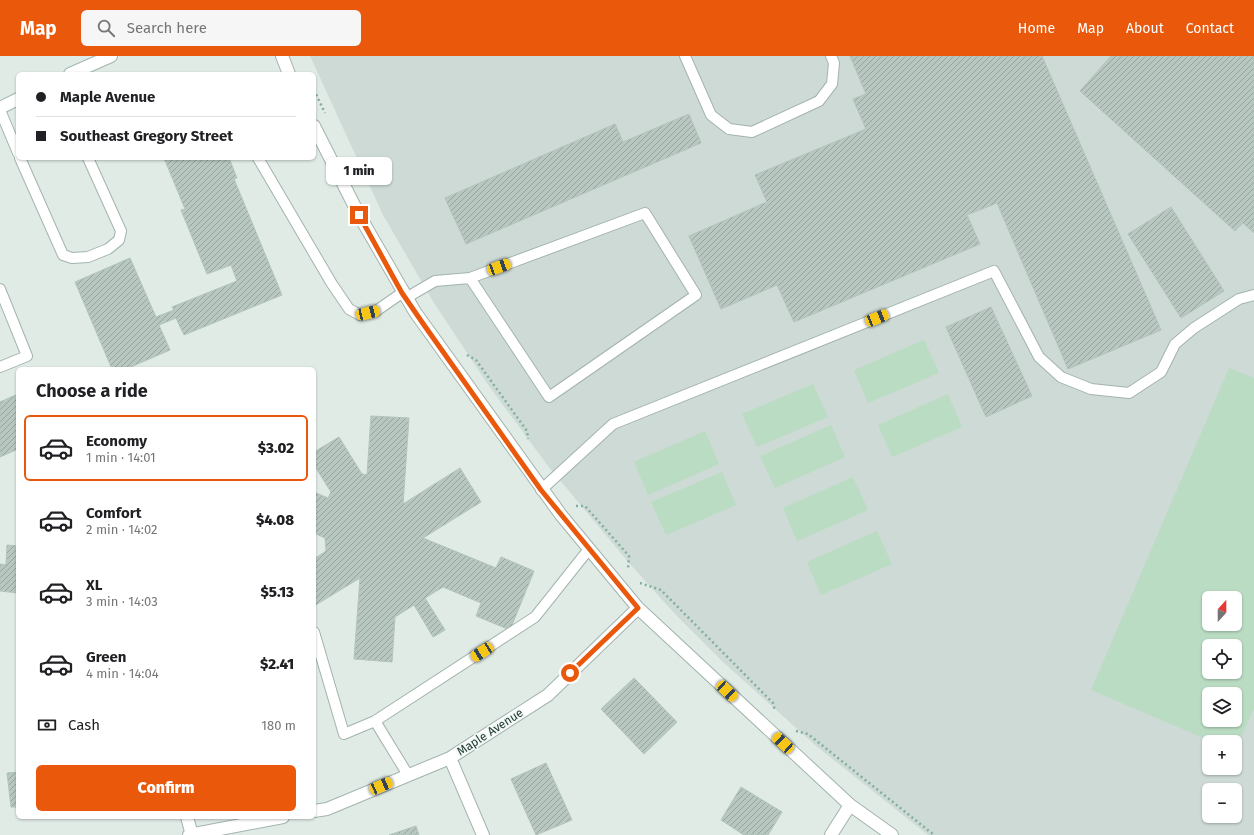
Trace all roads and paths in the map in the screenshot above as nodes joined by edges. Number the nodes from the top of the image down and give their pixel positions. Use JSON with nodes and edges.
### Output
{"nodes":[{"id":1,"x":111,"y":56,"type":"edge"},
{"id":2,"x":282,"y":56,"type":"edge"},
{"id":3,"x":685,"y":56,"type":"edge"},
{"id":4,"x":831,"y":56,"type":"edge"},
{"id":5,"x":75,"y":72,"type":"edge"},
{"id":6,"x":289,"y":72,"type":"edge"},
{"id":7,"x":316,"y":94,"type":"edge"},
{"id":8,"x":16,"y":100,"type":"edge"},
{"id":9,"x":0,"y":109,"type":"edge"},
{"id":10,"x":326,"y":116,"type":"dead end"},
{"id":11,"x":316,"y":130,"type":"edge"},
{"id":12,"x":16,"y":148,"type":"edge"},
{"id":13,"x":21,"y":160,"type":"edge"},
{"id":14,"x":89,"y":160,"type":"edge"},
{"id":15,"x":259,"y":160,"type":"edge"},
{"id":16,"x":470,"y":278,"type":"junction"},
{"id":17,"x":0,"y":289,"type":"edge"},
{"id":18,"x":404,"y":295,"type":"junction"},
{"id":19,"x":1254,"y":295,"type":"edge"},
{"id":20,"x":461,"y":352,"type":"dead end"},
{"id":21,"x":0,"y":367,"type":"edge"},
{"id":22,"x":528,"y":442,"type":"dead end"},
{"id":23,"x":541,"y":490,"type":"junction"},
{"id":24,"x":571,"y":503,"type":"dead end"},
{"id":25,"x":589,"y":549,"type":"junction"},
{"id":26,"x":629,"y":571,"type":"dead end"},
{"id":27,"x":636,"y":579,"type":"dead end"},
{"id":28,"x":638,"y":608,"type":"junction"},
{"id":29,"x":316,"y":639,"type":"edge"},
{"id":30,"x":777,"y":717,"type":"dead end"},
{"id":31,"x":375,"y":721,"type":"junction"},
{"id":32,"x":793,"y":730,"type":"dead end"},
{"id":33,"x":450,"y":758,"type":"junction"},
{"id":34,"x":408,"y":775,"type":"junction"},
{"id":35,"x":850,"y":805,"type":"junction"},
{"id":36,"x":316,"y":811,"type":"edge"},
{"id":37,"x":187,"y":819,"type":"edge"},
{"id":38,"x":273,"y":819,"type":"edge"},
{"id":39,"x":191,"y":835,"type":"edge"},
{"id":40,"x":483,"y":835,"type":"edge"},
{"id":41,"x":831,"y":835,"type":"edge"},
{"id":42,"x":892,"y":835,"type":"edge"},
{"id":43,"x":934,"y":835,"type":"edge"}],
"edges":[{"from":1,"to":5,"type":"street"},
{"from":2,"to":6,"type":"street"},
{"from":3,"to":4,"type":"lane"},
{"from":7,"to":10,"type":"path"},
{"from":8,"to":9,"type":"street"},
{"from":9,"to":12,"type":"lane"},
{"from":11,"to":18,"type":"street"},
{"from":13,"to":14,"type":"lane"},
{"from":15,"to":18,"type":"lane"},
{"from":16,"to":16,"type":"lane"},
{"from":16,"to":18,"type":"lane"},
{"from":17,"to":21,"type":"lane"},
{"from":18,"to":23,"type":"street"},
{"from":19,"to":23,"type":"lane"},
{"from":20,"to":22,"type":"path"},
{"from":23,"to":25,"type":"street"},
{"from":24,"to":26,"type":"path"},
{"from":25,"to":28,"type":"street"},
{"from":25,"to":31,"type":"lane"},
{"from":27,"to":30,"type":"path"},
{"from":28,"to":33,"type":"street","name":"Maple Avenue"},
{"from":28,"to":35,"type":"street"},
{"from":29,"to":31,"type":"lane"},
{"from":31,"to":34,"type":"lane"},
{"from":32,"to":43,"type":"path"},
{"from":33,"to":34,"type":"street","name":"Maple Avenue"},
{"from":33,"to":40,"type":"street"},
{"from":34,"to":36,"type":"street","name":"Maple Avenue"},
{"from":35,"to":41,"type":"street"},
{"from":35,"to":42,"type":"street"},
{"from":37,"to":39,"type":"street"},
{"from":38,"to":39,"type":"street"}]}
